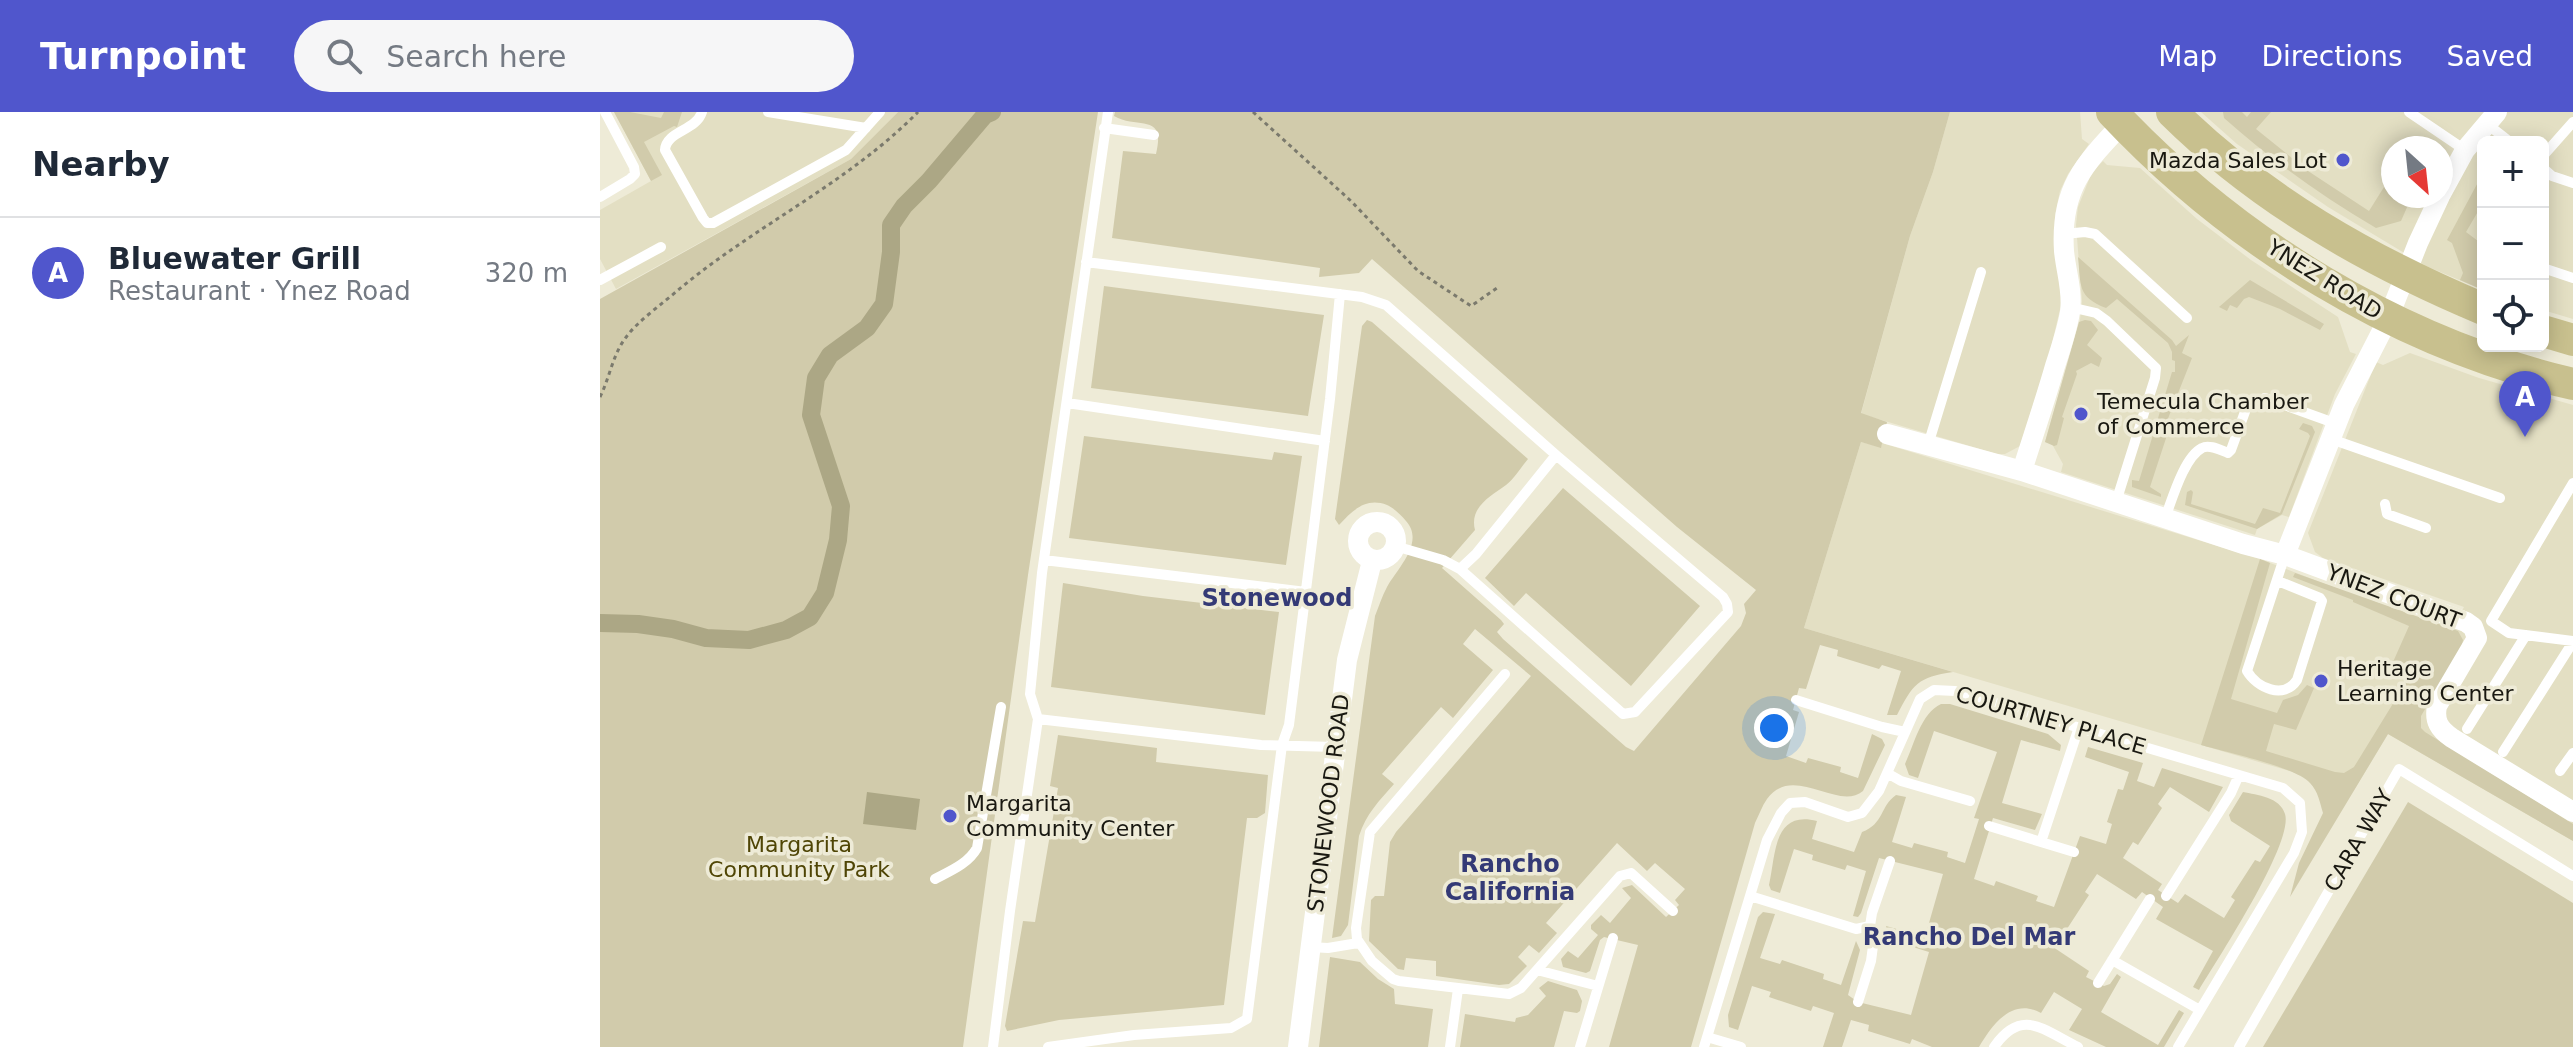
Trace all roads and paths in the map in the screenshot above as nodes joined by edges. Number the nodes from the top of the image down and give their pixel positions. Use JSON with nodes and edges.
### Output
{"nodes":[{"id":1,"x":605,"y":112,"type":"edge"},
{"id":2,"x":702,"y":112,"type":"edge"},
{"id":3,"x":768,"y":112,"type":"edge"},
{"id":4,"x":880,"y":112,"type":"edge"},
{"id":5,"x":918,"y":112,"type":"edge"},
{"id":6,"x":1108,"y":112,"type":"edge"},
{"id":7,"x":1253,"y":112,"type":"edge"},
{"id":8,"x":2409,"y":112,"type":"edge"},
{"id":9,"x":2182,"y":115,"type":"edge"},
{"id":10,"x":2118,"y":118,"type":"edge"},
{"id":11,"x":2492,"y":118,"type":"edge"},
{"id":12,"x":2573,"y":122,"type":"edge"},
{"id":13,"x":866,"y":128,"type":"junction"},
{"id":14,"x":1104,"y":128,"type":"junction"},
{"id":15,"x":1154,"y":135,"type":"dead end"},
{"id":16,"x":2506,"y":136,"type":"edge"},
{"id":17,"x":2549,"y":149,"type":"edge"},
{"id":18,"x":2465,"y":150,"type":"junction"},
{"id":19,"x":2453,"y":172,"type":"edge"},
{"id":20,"x":2549,"y":173,"type":"edge"},
{"id":21,"x":2573,"y":183,"type":"edge"},
{"id":22,"x":600,"y":197,"type":"edge"},
{"id":23,"x":2434,"y":208,"type":"edge"},
{"id":24,"x":2064,"y":234,"type":"junction"},
{"id":25,"x":661,"y":247,"type":"dead end"},
{"id":26,"x":1086,"y":262,"type":"junction"},
{"id":27,"x":2549,"y":270,"type":"edge"},
{"id":28,"x":1981,"y":272,"type":"dead end"},
{"id":29,"x":2406,"y":274,"type":"junction"},
{"id":30,"x":2573,"y":278,"type":"edge"},
{"id":31,"x":600,"y":280,"type":"edge"},
{"id":32,"x":1497,"y":288,"type":"dead end"},
{"id":33,"x":1340,"y":294,"type":"junction"},
{"id":34,"x":2477,"y":306,"type":"edge"},
{"id":35,"x":2070,"y":307,"type":"junction"},
{"id":36,"x":2187,"y":318,"type":"dead end"},
{"id":37,"x":2388,"y":319,"type":"junction"},
{"id":38,"x":2549,"y":333,"type":"edge"},
{"id":39,"x":2573,"y":340,"type":"edge"},
{"id":40,"x":2573,"y":384,"type":"edge"},
{"id":41,"x":600,"y":397,"type":"edge"},
{"id":42,"x":1067,"y":403,"type":"junction"},
{"id":43,"x":2334,"y":431,"type":"junction"},
{"id":44,"x":1887,"y":434,"type":"dead end"},
{"id":45,"x":1325,"y":441,"type":"junction"},
{"id":46,"x":1928,"y":445,"type":"junction"},
{"id":47,"x":1556,"y":455,"type":"junction"},
{"id":48,"x":2022,"y":471,"type":"junction"},
{"id":49,"x":2573,"y":483,"type":"edge"},
{"id":50,"x":2500,"y":498,"type":"dead end"},
{"id":51,"x":2116,"y":502,"type":"junction"},
{"id":52,"x":2385,"y":504,"type":"dead end"},
{"id":53,"x":2559,"y":507,"type":"junction"},
{"id":54,"x":2573,"y":510,"type":"edge"},
{"id":55,"x":2165,"y":518,"type":"junction"},
{"id":56,"x":2426,"y":528,"type":"dead end"},
{"id":57,"x":1395,"y":546,"type":"junction"},
{"id":58,"x":2285,"y":555,"type":"junction"},
{"id":59,"x":1044,"y":560,"type":"junction"},
{"id":60,"x":1372,"y":561,"type":"junction"},
{"id":61,"x":1460,"y":569,"type":"junction"},
{"id":62,"x":2278,"y":581,"type":"junction"},
{"id":63,"x":1306,"y":592,"type":"junction"},
{"id":64,"x":2526,"y":635,"type":"junction"},
{"id":65,"x":2573,"y":641,"type":"edge"},
{"id":66,"x":1505,"y":674,"type":"dead end"},
{"id":67,"x":1796,"y":700,"type":"dead end"},
{"id":68,"x":1001,"y":707,"type":"dead end"},
{"id":69,"x":1038,"y":719,"type":"junction"},
{"id":70,"x":2079,"y":727,"type":"junction"},
{"id":71,"x":2467,"y":729,"type":"dead end"},
{"id":72,"x":1905,"y":732,"type":"junction"},
{"id":73,"x":1282,"y":745,"type":"junction"},
{"id":74,"x":1335,"y":747,"type":"junction"},
{"id":75,"x":2503,"y":752,"type":"dead end"},
{"id":76,"x":2573,"y":753,"type":"edge"},
{"id":77,"x":2560,"y":771,"type":"dead end"},
{"id":78,"x":1887,"y":773,"type":"junction"},
{"id":79,"x":2239,"y":775,"type":"junction"},
{"id":80,"x":1970,"y":801,"type":"dead end"},
{"id":81,"x":2573,"y":812,"type":"edge"},
{"id":82,"x":1989,"y":826,"type":"dead end"},
{"id":83,"x":2041,"y":842,"type":"junction"},
{"id":84,"x":2074,"y":852,"type":"dead end"},
{"id":85,"x":1890,"y":861,"type":"dead end"},
{"id":86,"x":2573,"y":876,"type":"edge"},
{"id":87,"x":935,"y":879,"type":"dead end"},
{"id":88,"x":1750,"y":896,"type":"junction"},
{"id":89,"x":2166,"y":896,"type":"dead end"},
{"id":90,"x":2150,"y":899,"type":"dead end"},
{"id":91,"x":1673,"y":911,"type":"dead end"},
{"id":92,"x":1870,"y":926,"type":"junction"},
{"id":93,"x":1613,"y":938,"type":"dead end"},
{"id":94,"x":1358,"y":943,"type":"junction"},
{"id":95,"x":1310,"y":947,"type":"junction"},
{"id":96,"x":2112,"y":960,"type":"junction"},
{"id":97,"x":1537,"y":970,"type":"junction"},
{"id":98,"x":2098,"y":983,"type":"dead end"},
{"id":99,"x":1598,"y":986,"type":"junction"},
{"id":100,"x":1458,"y":989,"type":"junction"},
{"id":101,"x":1858,"y":1002,"type":"dead end"},
{"id":102,"x":2200,"y":1010,"type":"junction"},
{"id":103,"x":1706,"y":1042,"type":"edge"},
{"id":104,"x":993,"y":1047,"type":"edge"},
{"id":105,"x":1048,"y":1047,"type":"edge"},
{"id":106,"x":1298,"y":1047,"type":"edge"},
{"id":107,"x":1450,"y":1047,"type":"edge"},
{"id":108,"x":1580,"y":1047,"type":"edge"},
{"id":109,"x":1741,"y":1047,"type":"edge"},
{"id":110,"x":1994,"y":1047,"type":"edge"},
{"id":111,"x":2078,"y":1047,"type":"edge"},
{"id":112,"x":2178,"y":1047,"type":"edge"},
{"id":113,"x":2239,"y":1047,"type":"edge"}],
"edges":[{"from":1,"to":22,"type":"lane"},
{"from":2,"to":13,"type":"lane"},
{"from":3,"to":13,"type":"lane"},
{"from":4,"to":13,"type":"lane"},
{"from":5,"to":41,"type":"path"},
{"from":6,"to":14,"type":"lane"},
{"from":7,"to":32,"type":"path"},
{"from":8,"to":18,"type":"lane"},
{"from":9,"to":29,"type":"main road","name":"YNEZ ROAD"},
{"from":10,"to":24,"type":"street"},
{"from":10,"to":37,"type":"main road","name":"YNEZ ROAD"},
{"from":11,"to":16,"type":"lane"},
{"from":11,"to":18,"type":"street"},
{"from":12,"to":17,"type":"lane"},
{"from":14,"to":15,"type":"lane"},
{"from":14,"to":26,"type":"lane"},
{"from":18,"to":19,"type":"street"},
{"from":20,"to":21,"type":"lane"},
{"from":23,"to":29,"type":"street"},
{"from":24,"to":35,"type":"street"},
{"from":24,"to":36,"type":"lane"},
{"from":25,"to":31,"type":"lane"},
{"from":26,"to":33,"type":"lane"},
{"from":26,"to":42,"type":"lane"},
{"from":27,"to":30,"type":"lane"},
{"from":28,"to":46,"type":"lane"},
{"from":29,"to":34,"type":"main road","name":"YNEZ ROAD"},
{"from":29,"to":37,"type":"street"},
{"from":33,"to":45,"type":"lane"},
{"from":33,"to":47,"type":"lane"},
{"from":35,"to":48,"type":"street"},
{"from":35,"to":51,"type":"lane"},
{"from":37,"to":40,"type":"main road","name":"YNEZ ROAD"},
{"from":37,"to":43,"type":"street"},
{"from":38,"to":39,"type":"main road"},
{"from":42,"to":45,"type":"lane"},
{"from":42,"to":59,"type":"lane"},
{"from":43,"to":50,"type":"lane"},
{"from":43,"to":55,"type":"lane"},
{"from":43,"to":58,"type":"street"},
{"from":44,"to":46,"type":"street","name":"YNEZ COURT"},
{"from":45,"to":63,"type":"lane"},
{"from":46,"to":48,"type":"street","name":"YNEZ COURT"},
{"from":47,"to":61,"type":"lane"},
{"from":47,"to":61,"type":"lane"},
{"from":48,"to":51,"type":"street","name":"YNEZ COURT"},
{"from":49,"to":53,"type":"lane"},
{"from":51,"to":55,"type":"street","name":"YNEZ COURT"},
{"from":52,"to":56,"type":"lane"},
{"from":53,"to":54,"type":"lane"},
{"from":53,"to":64,"type":"lane"},
{"from":55,"to":58,"type":"street","name":"YNEZ COURT"},
{"from":57,"to":60,"type":"street"},
{"from":57,"to":60,"type":"street"},
{"from":57,"to":61,"type":"lane"},
{"from":58,"to":62,"type":"lane"},
{"from":58,"to":81,"type":"street","name":"YNEZ COURT"},
{"from":59,"to":63,"type":"lane"},
{"from":59,"to":69,"type":"lane"},
{"from":60,"to":74,"type":"street","name":"STONEWOOD ROAD"},
{"from":62,"to":62,"type":"lane"},
{"from":63,"to":73,"type":"lane"},
{"from":64,"to":65,"type":"lane"},
{"from":64,"to":71,"type":"lane"},
{"from":65,"to":75,"type":"lane"},
{"from":66,"to":94,"type":"lane"},
{"from":67,"to":72,"type":"lane"},
{"from":68,"to":87,"type":"lane"},
{"from":69,"to":73,"type":"lane"},
{"from":69,"to":104,"type":"lane"},
{"from":70,"to":72,"type":"lane","name":"COURTNEY PLACE"},
{"from":70,"to":79,"type":"lane","name":"COURTNEY PLACE"},
{"from":70,"to":83,"type":"lane"},
{"from":72,"to":78,"type":"lane","name":"COURTNEY PLACE"},
{"from":73,"to":74,"type":"lane"},
{"from":73,"to":105,"type":"lane"},
{"from":74,"to":95,"type":"street","name":"STONEWOOD ROAD"},
{"from":76,"to":77,"type":"lane"},
{"from":78,"to":80,"type":"lane"},
{"from":78,"to":88,"type":"lane","name":"COURTNEY PLACE"},
{"from":79,"to":89,"type":"lane"},
{"from":79,"to":102,"type":"lane","name":"COURTNEY PLACE"},
{"from":82,"to":83,"type":"lane"},
{"from":83,"to":84,"type":"lane"},
{"from":85,"to":92,"type":"lane"},
{"from":86,"to":113,"type":"lane","name":"CARA WAY"},
{"from":88,"to":92,"type":"lane"},
{"from":88,"to":103,"type":"lane","name":"COURTNEY PLACE"},
{"from":90,"to":96,"type":"lane"},
{"from":91,"to":97,"type":"lane"},
{"from":92,"to":101,"type":"lane"},
{"from":93,"to":99,"type":"lane"},
{"from":94,"to":95,"type":"lane"},
{"from":94,"to":100,"type":"lane"},
{"from":95,"to":106,"type":"street","name":"STONEWOOD ROAD"},
{"from":96,"to":98,"type":"lane"},
{"from":96,"to":102,"type":"lane"},
{"from":97,"to":99,"type":"lane"},
{"from":97,"to":100,"type":"lane"},
{"from":99,"to":108,"type":"lane"},
{"from":100,"to":107,"type":"lane"},
{"from":102,"to":112,"type":"lane"},
{"from":103,"to":109,"type":"lane"},
{"from":110,"to":111,"type":"lane"}]}
